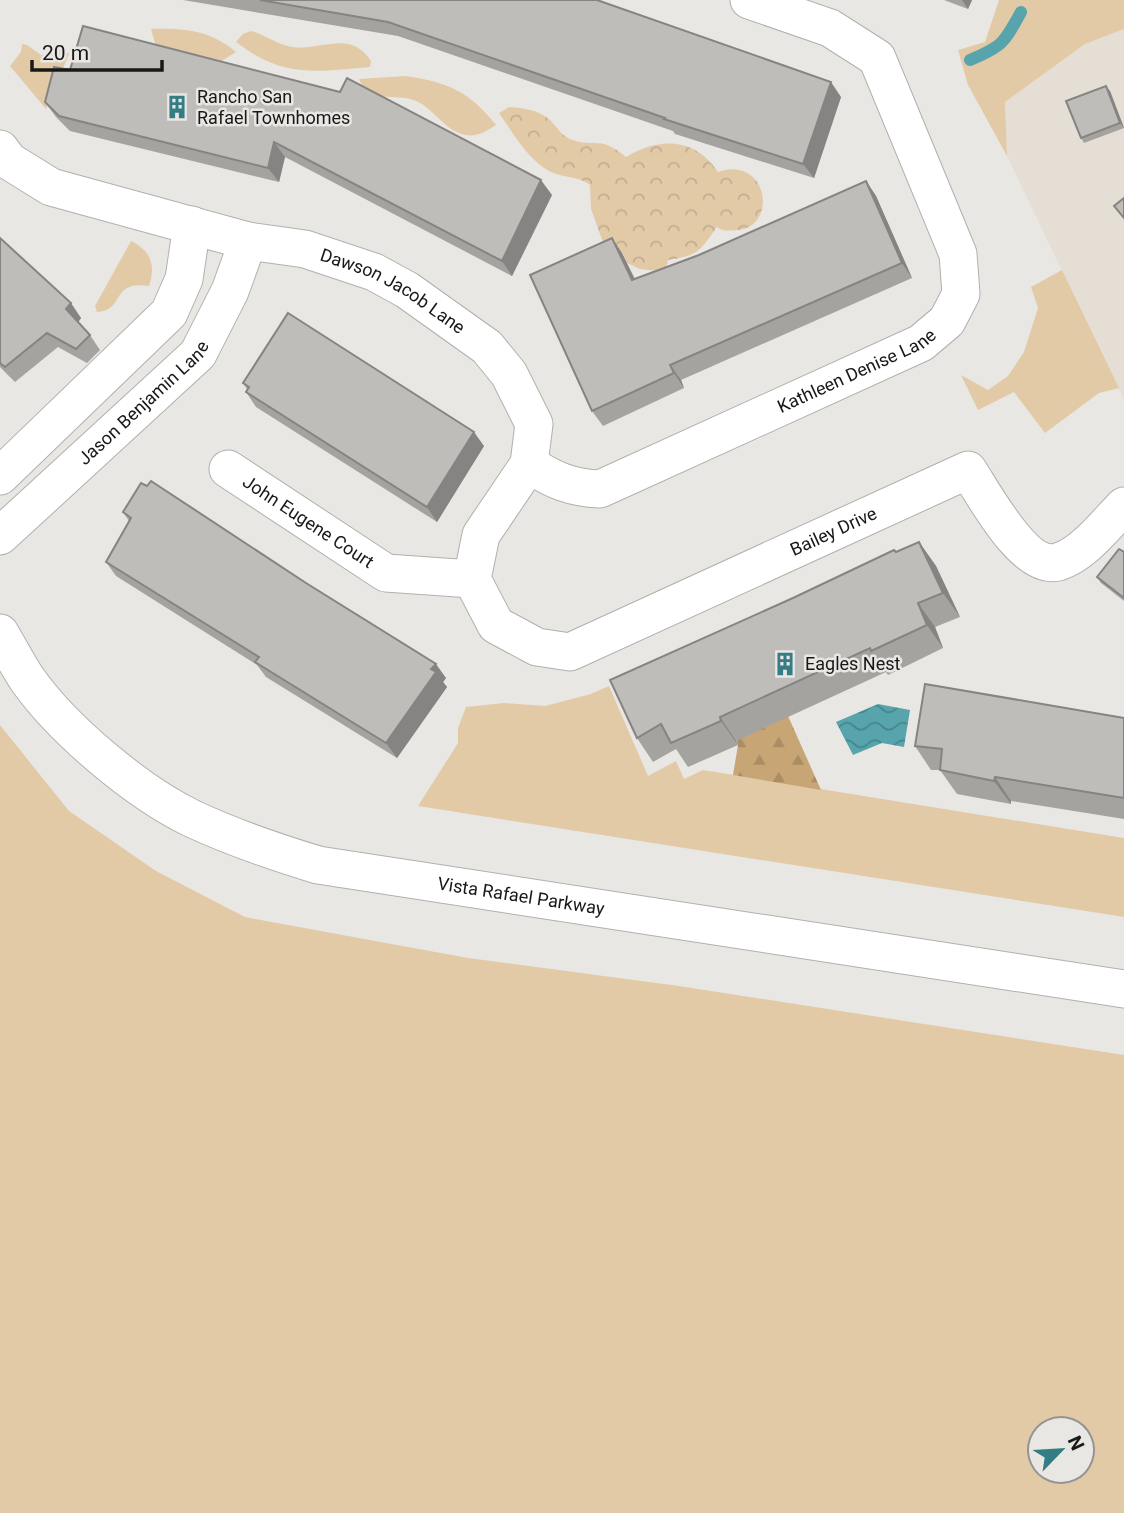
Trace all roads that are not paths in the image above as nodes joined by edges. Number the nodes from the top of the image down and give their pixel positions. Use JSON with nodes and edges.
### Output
{"nodes":[{"id":1,"x":749,"y":0,"type":"edge"},
{"id":2,"x":0,"y":149,"type":"edge"},
{"id":3,"x":192,"y":225,"type":"junction"},
{"id":4,"x":248,"y":241,"type":"junction"},
{"id":5,"x":529,"y":464,"type":"junction"},
{"id":6,"x":228,"y":469,"type":"dead end"},
{"id":7,"x":0,"y":477,"type":"edge"},
{"id":8,"x":1124,"y":506,"type":"edge"},
{"id":9,"x":0,"y":536,"type":"edge"},
{"id":10,"x":472,"y":579,"type":"junction"},
{"id":11,"x":0,"y":633,"type":"edge"},
{"id":12,"x":1124,"y":989,"type":"edge"}],
"edges":[{"from":1,"to":5,"type":"street","name":"Kathleen Denise Lane"},
{"from":2,"to":3,"type":"street","name":"Dawson Jacob Lane"},
{"from":3,"to":4,"type":"street","name":"Dawson Jacob Lane"},
{"from":3,"to":7,"type":"street"},
{"from":4,"to":5,"type":"street","name":"Dawson Jacob Lane"},
{"from":4,"to":9,"type":"street","name":"Jason Benjamin Lane"},
{"from":5,"to":10,"type":"street","name":"Dawson Jacob Lane"},
{"from":6,"to":10,"type":"street","name":"John Eugene Court"},
{"from":8,"to":10,"type":"street","name":"Bailey Drive"},
{"from":11,"to":12,"type":"street","name":"Vista Rafael Parkway"}]}
